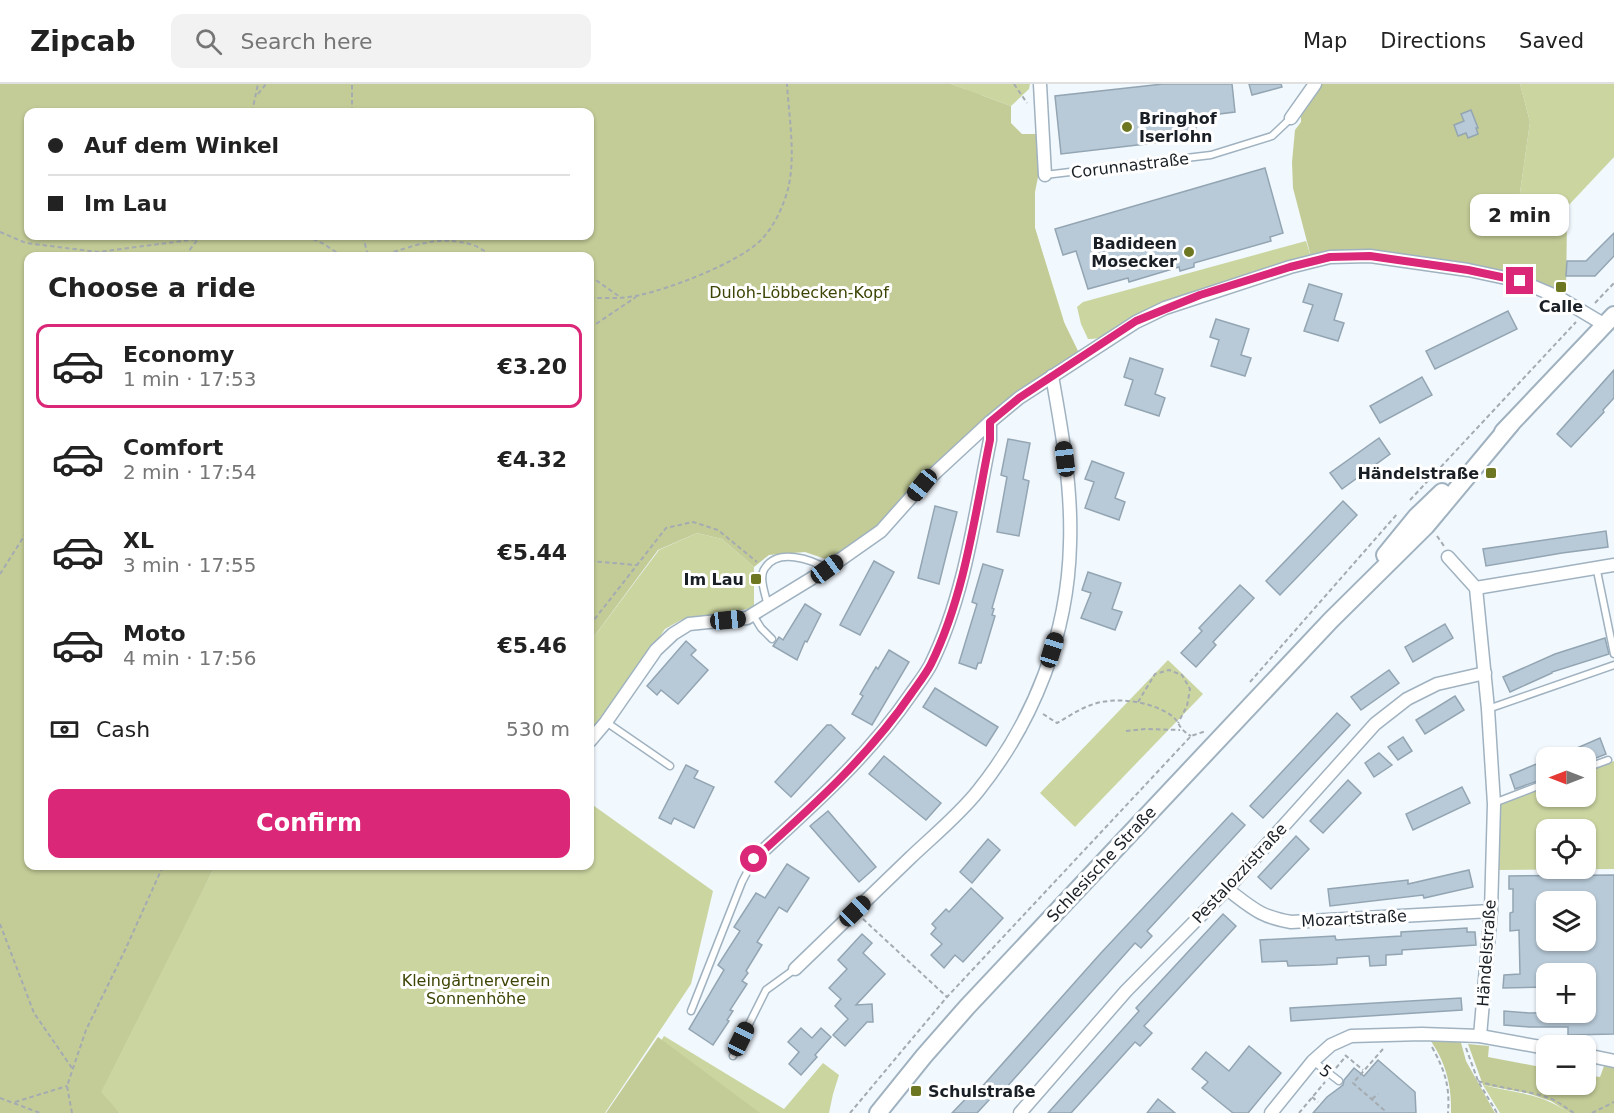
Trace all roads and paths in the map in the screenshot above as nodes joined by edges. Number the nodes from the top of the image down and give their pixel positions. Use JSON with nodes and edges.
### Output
{"nodes":[{"id":1,"x":258,"y":84,"type":"edge"},
{"id":2,"x":266,"y":84,"type":"edge"},
{"id":3,"x":352,"y":84,"type":"edge"},
{"id":4,"x":787,"y":84,"type":"edge"},
{"id":5,"x":1014,"y":84,"type":"edge"},
{"id":6,"x":1040,"y":84,"type":"edge"},
{"id":7,"x":1315,"y":84,"type":"edge"},
{"id":8,"x":256,"y":97,"type":"junction"},
{"id":9,"x":253,"y":108,"type":"edge"},
{"id":10,"x":352,"y":108,"type":"edge"},
{"id":11,"x":1041,"y":114,"type":"junction"},
{"id":12,"x":1291,"y":118,"type":"joint"},
{"id":13,"x":1045,"y":176,"type":"joint"},
{"id":14,"x":0,"y":232,"type":"edge"},
{"id":15,"x":190,"y":240,"type":"edge"},
{"id":16,"x":197,"y":240,"type":"edge"},
{"id":17,"x":315,"y":240,"type":"edge"},
{"id":18,"x":439,"y":240,"type":"edge"},
{"id":19,"x":439,"y":240,"type":"edge"},
{"id":20,"x":98,"y":252,"type":"edge"},
{"id":21,"x":98,"y":252,"type":"edge"},
{"id":22,"x":188,"y":252,"type":"edge"},
{"id":23,"x":336,"y":252,"type":"edge"},
{"id":24,"x":391,"y":252,"type":"edge"},
{"id":25,"x":486,"y":252,"type":"edge"},
{"id":26,"x":594,"y":279,"type":"edge"},
{"id":27,"x":1614,"y":284,"type":"edge"},
{"id":28,"x":1610,"y":288,"type":"junction"},
{"id":29,"x":1614,"y":291,"type":"edge"},
{"id":30,"x":638,"y":296,"type":"junction"},
{"id":31,"x":620,"y":297,"type":"junction"},
{"id":32,"x":594,"y":298,"type":"edge"},
{"id":33,"x":1585,"y":313,"type":"junction"},
{"id":34,"x":1610,"y":320,"type":"edge"},
{"id":35,"x":594,"y":325,"type":"edge"},
{"id":36,"x":1052,"y":376,"type":"junction"},
{"id":37,"x":990,"y":422,"type":"junction"},
{"id":38,"x":24,"y":536,"type":"edge"},
{"id":39,"x":1448,"y":557,"type":"dead end"},
{"id":40,"x":594,"y":561,"type":"edge"},
{"id":41,"x":636,"y":565,"type":"junction"},
{"id":42,"x":1614,"y":565,"type":"edge"},
{"id":43,"x":1596,"y":566,"type":"junction"},
{"id":44,"x":765,"y":568,"type":"junction"},
{"id":45,"x":827,"y":569,"type":"junction"},
{"id":46,"x":0,"y":574,"type":"edge"},
{"id":47,"x":1476,"y":588,"type":"junction"},
{"id":48,"x":768,"y":606,"type":"junction"},
{"id":49,"x":753,"y":615,"type":"junction"},
{"id":50,"x":594,"y":620,"type":"edge"},
{"id":51,"x":772,"y":639,"type":"dead end"},
{"id":52,"x":1614,"y":654,"type":"edge"},
{"id":53,"x":1614,"y":665,"type":"edge"},
{"id":54,"x":1485,"y":674,"type":"junction"},
{"id":55,"x":1247,"y":685,"type":"dead end"},
{"id":56,"x":1138,"y":702,"type":"junction"},
{"id":57,"x":1032,"y":708,"type":"junction"},
{"id":58,"x":1488,"y":709,"type":"junction"},
{"id":59,"x":606,"y":722,"type":"junction"},
{"id":60,"x":1178,"y":723,"type":"junction"},
{"id":61,"x":1209,"y":729,"type":"dead end"},
{"id":62,"x":1180,"y":730,"type":"junction"},
{"id":63,"x":1126,"y":731,"type":"dead end"},
{"id":64,"x":594,"y":736,"type":"edge"},
{"id":65,"x":1191,"y":736,"type":"junction"},
{"id":66,"x":1608,"y":760,"type":"dead end"},
{"id":67,"x":1596,"y":764,"type":"edge"},
{"id":68,"x":670,"y":766,"type":"dead end"},
{"id":69,"x":1536,"y":787,"type":"edge"},
{"id":70,"x":1494,"y":804,"type":"junction"},
{"id":71,"x":754,"y":859,"type":"joint"},
{"id":72,"x":161,"y":870,"type":"edge"},
{"id":73,"x":1227,"y":889,"type":"junction"},
{"id":74,"x":855,"y":911,"type":"junction"},
{"id":75,"x":1491,"y":911,"type":"junction"},
{"id":76,"x":0,"y":924,"type":"edge"},
{"id":77,"x":795,"y":969,"type":"joint"},
{"id":78,"x":947,"y":997,"type":"junction"},
{"id":79,"x":691,"y":1011,"type":"dead end"},
{"id":80,"x":1402,"y":1034,"type":"junction"},
{"id":81,"x":1422,"y":1034,"type":"junction"},
{"id":82,"x":1462,"y":1035,"type":"junction"},
{"id":83,"x":1480,"y":1036,"type":"junction"},
{"id":84,"x":1331,"y":1045,"type":"junction"},
{"id":85,"x":1536,"y":1046,"type":"edge"},
{"id":86,"x":733,"y":1056,"type":"dead end"},
{"id":87,"x":1346,"y":1056,"type":"junction"},
{"id":88,"x":1596,"y":1057,"type":"edge"},
{"id":89,"x":1313,"y":1061,"type":"junction"},
{"id":90,"x":1614,"y":1061,"type":"edge"},
{"id":91,"x":72,"y":1068,"type":"junction"},
{"id":92,"x":1364,"y":1070,"type":"junction"},
{"id":93,"x":1331,"y":1075,"type":"junction"},
{"id":94,"x":1339,"y":1081,"type":"dead end"},
{"id":95,"x":1478,"y":1082,"type":"junction"},
{"id":96,"x":67,"y":1086,"type":"junction"},
{"id":97,"x":1378,"y":1094,"type":"dead end"},
{"id":98,"x":1312,"y":1097,"type":"junction"},
{"id":99,"x":0,"y":1098,"type":"edge"},
{"id":100,"x":1372,"y":1099,"type":"junction"},
{"id":101,"x":15,"y":1102,"type":"junction"},
{"id":102,"x":1318,"y":1102,"type":"dead end"},
{"id":103,"x":1614,"y":1102,"type":"edge"},
{"id":104,"x":40,"y":1113,"type":"edge"},
{"id":105,"x":72,"y":1113,"type":"edge"},
{"id":106,"x":850,"y":1113,"type":"edge"},
{"id":107,"x":878,"y":1113,"type":"edge"},
{"id":108,"x":1020,"y":1113,"type":"edge"},
{"id":109,"x":1271,"y":1113,"type":"edge"},
{"id":110,"x":1299,"y":1113,"type":"edge"},
{"id":111,"x":1384,"y":1113,"type":"edge"},
{"id":112,"x":1448,"y":1113,"type":"edge"},
{"id":113,"x":1497,"y":1113,"type":"edge"},
{"id":114,"x":1574,"y":1113,"type":"edge"},
{"id":115,"x":1592,"y":1113,"type":"edge"}],
"edges":[{"from":1,"to":8,"type":"path"},
{"from":2,"to":8,"type":"path"},
{"from":3,"to":10,"type":"path"},
{"from":4,"to":30,"type":"path"},
{"from":5,"to":11,"type":"path"},
{"from":6,"to":11,"type":"street","name":"Corunnastraße"},
{"from":7,"to":12,"type":"street","name":"Corunnastraße"},
{"from":8,"to":9,"type":"path"},
{"from":11,"to":13,"type":"street","name":"Corunnastraße"},
{"from":12,"to":13,"type":"lane","name":"Corunnastraße"},
{"from":14,"to":21,"type":"path"},
{"from":15,"to":20,"type":"path"},
{"from":16,"to":22,"type":"path"},
{"from":17,"to":23,"type":"path"},
{"from":18,"to":25,"type":"path"},
{"from":19,"to":24,"type":"path"},
{"from":26,"to":31,"type":"path"},
{"from":27,"to":28,"type":"path"},
{"from":28,"to":29,"type":"path"},
{"from":28,"to":33,"type":"path"},
{"from":30,"to":31,"type":"path"},
{"from":30,"to":35,"type":"path"},
{"from":31,"to":32,"type":"path"},
{"from":33,"to":34,"type":"street"},
{"from":33,"to":36,"type":"street"},
{"from":33,"to":55,"type":"path"},
{"from":34,"to":107,"type":"main road","name":"Schlesische Straße"},
{"from":36,"to":37,"type":"street"},
{"from":36,"to":57,"type":"street"},
{"from":37,"to":45,"type":"street"},
{"from":37,"to":71,"type":"street"},
{"from":38,"to":46,"type":"path"},
{"from":39,"to":47,"type":"street"},
{"from":40,"to":41,"type":"path"},
{"from":41,"to":44,"type":"path"},
{"from":41,"to":50,"type":"path"},
{"from":42,"to":43,"type":"street"},
{"from":43,"to":47,"type":"street"},
{"from":43,"to":52,"type":"lane"},
{"from":44,"to":45,"type":"lane"},
{"from":44,"to":48,"type":"lane"},
{"from":45,"to":48,"type":"street"},
{"from":47,"to":54,"type":"street","name":"Händelstraße"},
{"from":48,"to":49,"type":"street"},
{"from":49,"to":51,"type":"lane"},
{"from":49,"to":59,"type":"street"},
{"from":53,"to":58,"type":"lane"},
{"from":54,"to":58,"type":"street","name":"Händelstraße"},
{"from":54,"to":73,"type":"street","name":"Pestalozzistraße"},
{"from":56,"to":57,"type":"path"},
{"from":56,"to":60,"type":"path"},
{"from":56,"to":60,"type":"path"},
{"from":57,"to":74,"type":"street"},
{"from":58,"to":70,"type":"street","name":"Händelstraße"},
{"from":59,"to":64,"type":"street"},
{"from":59,"to":68,"type":"lane"},
{"from":60,"to":62,"type":"path"},
{"from":61,"to":65,"type":"path"},
{"from":62,"to":63,"type":"path"},
{"from":62,"to":65,"type":"path"},
{"from":65,"to":78,"type":"path"},
{"from":66,"to":67,"type":"lane"},
{"from":69,"to":70,"type":"lane"},
{"from":70,"to":75,"type":"street","name":"Händelstraße"},
{"from":71,"to":79,"type":"lane"},
{"from":72,"to":91,"type":"path"},
{"from":73,"to":75,"type":"street","name":"Mozartstraße"},
{"from":73,"to":108,"type":"street","name":"Pestalozzistraße"},
{"from":74,"to":77,"type":"street"},
{"from":74,"to":78,"type":"path"},
{"from":75,"to":83,"type":"street","name":"Händelstraße"},
{"from":76,"to":91,"type":"path"},
{"from":77,"to":86,"type":"lane"},
{"from":78,"to":106,"type":"path"},
{"from":80,"to":81,"type":"street"},
{"from":80,"to":84,"type":"street"},
{"from":80,"to":92,"type":"path"},
{"from":81,"to":82,"type":"street"},
{"from":81,"to":112,"type":"path"},
{"from":82,"to":83,"type":"street"},
{"from":82,"to":95,"type":"path"},
{"from":83,"to":85,"type":"street"},
{"from":84,"to":87,"type":"path"},
{"from":84,"to":89,"type":"street"},
{"from":87,"to":92,"type":"path"},
{"from":87,"to":93,"type":"path"},
{"from":88,"to":90,"type":"street"},
{"from":89,"to":93,"type":"lane","name":"5"},
{"from":89,"to":109,"type":"street"},
{"from":91,"to":96,"type":"path"},
{"from":92,"to":100,"type":"path"},
{"from":93,"to":94,"type":"lane","name":"5"},
{"from":93,"to":98,"type":"path"},
{"from":95,"to":113,"type":"path"},
{"from":95,"to":114,"type":"path"},
{"from":96,"to":101,"type":"path"},
{"from":96,"to":105,"type":"path"},
{"from":97,"to":100,"type":"path"},
{"from":98,"to":102,"type":"path"},
{"from":98,"to":110,"type":"path"},
{"from":99,"to":101,"type":"path"},
{"from":100,"to":111,"type":"path"},
{"from":101,"to":104,"type":"path"},
{"from":103,"to":115,"type":"path"}]}
